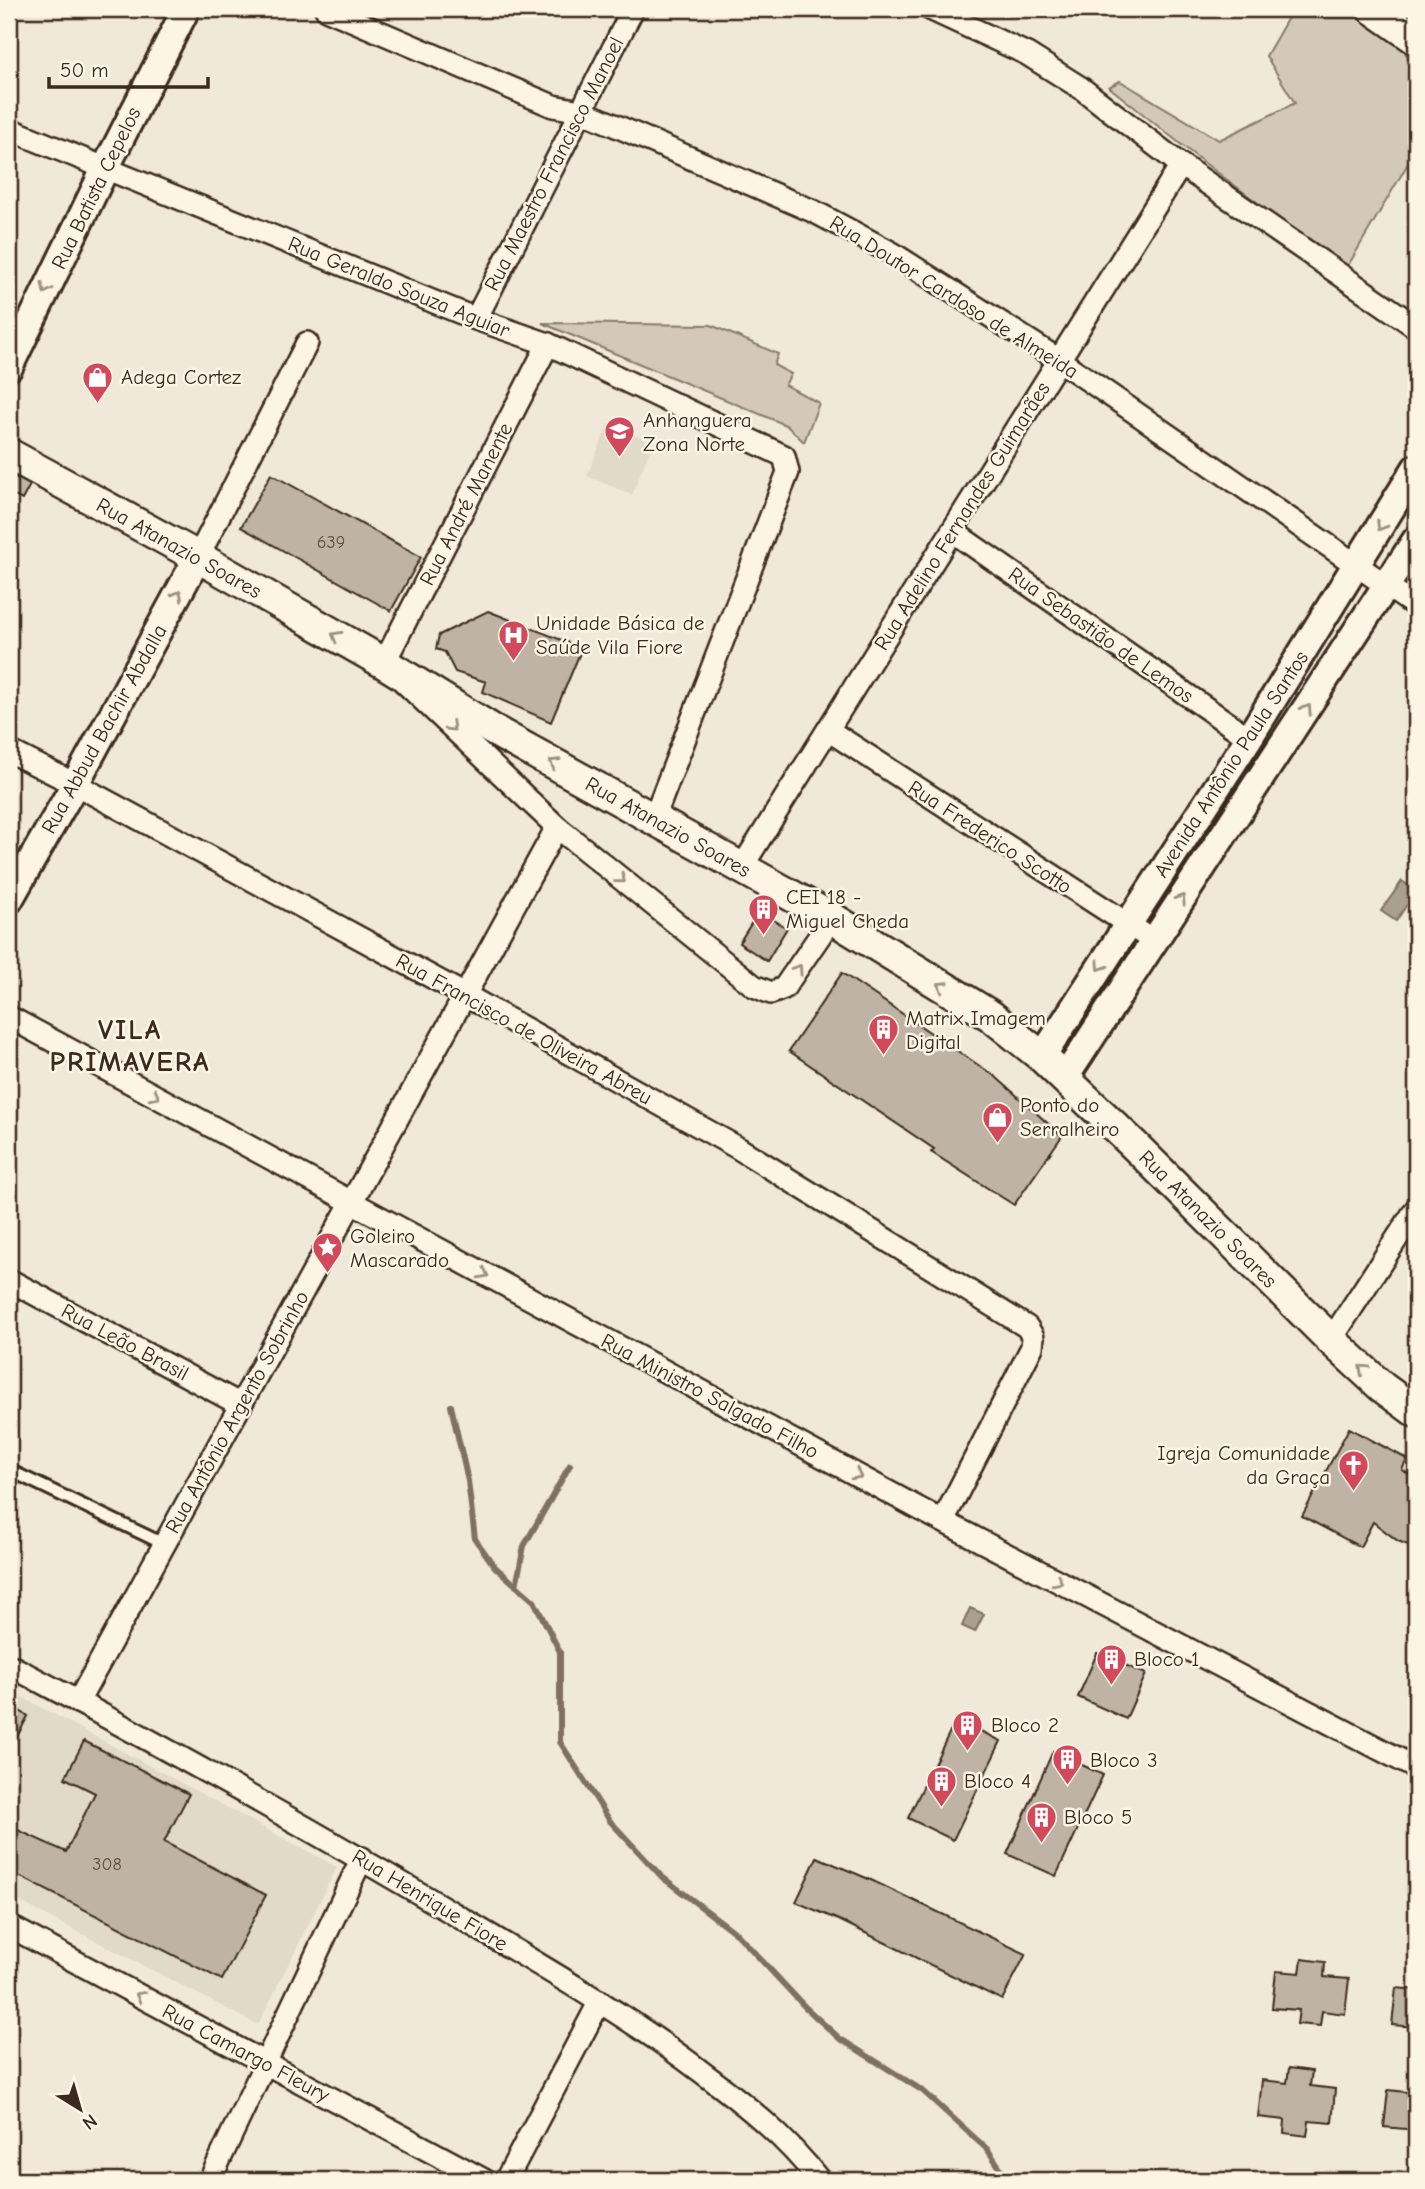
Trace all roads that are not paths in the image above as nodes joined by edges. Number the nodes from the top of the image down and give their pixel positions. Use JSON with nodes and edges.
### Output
{"nodes":[{"id":1,"x":186,"y":9,"type":"edge"},
{"id":2,"x":326,"y":9,"type":"edge"},
{"id":3,"x":633,"y":9,"type":"edge"},
{"id":4,"x":930,"y":9,"type":"edge"},
{"id":5,"x":1373,"y":9,"type":"edge"},
{"id":6,"x":1416,"y":39,"type":"edge"},
{"id":7,"x":581,"y":111,"type":"junction"},
{"id":8,"x":9,"y":129,"type":"edge"},
{"id":9,"x":1181,"y":165,"type":"junction"},
{"id":10,"x":105,"y":169,"type":"junction"},
{"id":11,"x":476,"y":319,"type":"junction"},
{"id":12,"x":1416,"y":327,"type":"edge"},
{"id":13,"x":307,"y":343,"type":"dead end"},
{"id":14,"x":548,"y":344,"type":"junction"},
{"id":15,"x":1059,"y":360,"type":"junction"},
{"id":16,"x":9,"y":367,"type":"edge"},
{"id":17,"x":9,"y":454,"type":"edge"},
{"id":18,"x":1416,"y":468,"type":"edge"},
{"id":19,"x":952,"y":531,"type":"junction"},
{"id":20,"x":1416,"y":540,"type":"edge"},
{"id":21,"x":198,"y":557,"type":"junction"},
{"id":22,"x":1358,"y":564,"type":"junction"},
{"id":23,"x":1388,"y":585,"type":"junction"},
{"id":24,"x":1416,"y":606,"type":"edge"},
{"id":25,"x":384,"y":663,"type":"junction"},
{"id":26,"x":828,"y":730,"type":"junction"},
{"id":27,"x":1249,"y":738,"type":"junction"},
{"id":28,"x":486,"y":742,"type":"junction"},
{"id":29,"x":9,"y":751,"type":"edge"},
{"id":30,"x":75,"y":784,"type":"junction"},
{"id":31,"x":654,"y":818,"type":"junction"},
{"id":32,"x":557,"y":827,"type":"junction"},
{"id":33,"x":742,"y":867,"type":"junction"},
{"id":34,"x":9,"y":900,"type":"edge"},
{"id":35,"x":832,"y":918,"type":"junction"},
{"id":36,"x":1128,"y":926,"type":"junction"},
{"id":37,"x":1153,"y":942,"type":"junction"},
{"id":38,"x":465,"y":995,"type":"junction"},
{"id":39,"x":9,"y":1017,"type":"edge"},
{"id":40,"x":1042,"y":1057,"type":"junction"},
{"id":41,"x":1064,"y":1079,"type":"junction"},
{"id":42,"x":351,"y":1202,"type":"junction"},
{"id":43,"x":1416,"y":1209,"type":"edge"},
{"id":44,"x":9,"y":1280,"type":"edge"},
{"id":45,"x":1331,"y":1340,"type":"junction"},
{"id":46,"x":241,"y":1405,"type":"junction"},
{"id":47,"x":1416,"y":1412,"type":"edge"},
{"id":48,"x":9,"y":1470,"type":"edge"},
{"id":49,"x":943,"y":1521,"type":"junction"},
{"id":50,"x":164,"y":1544,"type":"junction"},
{"id":51,"x":9,"y":1665,"type":"edge"},
{"id":52,"x":78,"y":1702,"type":"junction"},
{"id":53,"x":1416,"y":1768,"type":"edge"},
{"id":54,"x":362,"y":1858,"type":"junction"},
{"id":55,"x":9,"y":1926,"type":"edge"},
{"id":56,"x":600,"y":2001,"type":"junction"},
{"id":57,"x":265,"y":2063,"type":"junction"},
{"id":58,"x":209,"y":2180,"type":"edge"},
{"id":59,"x":484,"y":2180,"type":"edge"},
{"id":60,"x":506,"y":2180,"type":"edge"},
{"id":61,"x":819,"y":2180,"type":"edge"}],
"edges":[{"from":1,"to":10,"type":"street","name":"Rua Batista Cepelos"},
{"from":2,"to":7,"type":"street","name":"Rua Doutor Cardoso de Almeida"},
{"from":3,"to":7,"type":"street","name":"Rua Maestro Francisco Manoel"},
{"from":4,"to":9,"type":"street"},
{"from":5,"to":6,"type":"main road"},
{"from":7,"to":11,"type":"street","name":"Rua Maestro Francisco Manoel"},
{"from":7,"to":15,"type":"street","name":"Rua Doutor Cardoso de Almeida"},
{"from":8,"to":10,"type":"street","name":"Rua Geraldo Souza Aguiar"},
{"from":9,"to":12,"type":"street"},
{"from":9,"to":15,"type":"street","name":"Rua Adelino Fernandes Guimarães"},
{"from":10,"to":11,"type":"street","name":"Rua Geraldo Souza Aguiar"},
{"from":10,"to":16,"type":"street","name":"Rua Batista Cepelos","one_way":true},
{"from":11,"to":14,"type":"street","name":"Rua Geraldo Souza Aguiar"},
{"from":13,"to":21,"type":"street"},
{"from":14,"to":25,"type":"street","name":"Rua André Manente"},
{"from":14,"to":31,"type":"street","name":"Rua Geraldo Souza Aguiar"},
{"from":15,"to":19,"type":"street","name":"Rua Adelino Fernandes Guimarães"},
{"from":15,"to":22,"type":"street","name":"Rua Doutor Cardoso de Almeida"},
{"from":17,"to":21,"type":"main road","name":"Rua Atanazio Soares"},
{"from":18,"to":22,"type":"street","name":"Avenida Antônio Paula Santos","one_way":true},
{"from":19,"to":26,"type":"street","name":"Rua Adelino Fernandes Guimarães"},
{"from":19,"to":27,"type":"street","name":"Rua Sebastião de Lemos"},
{"from":20,"to":23,"type":"street","name":"Avenida Antônio Paula Santos"},
{"from":25,"to":21,"type":"main road","name":"Rua Atanazio Soares","one_way":true},
{"from":30,"to":21,"type":"street","name":"Rua Abbud Bachir Abdalla","one_way":true},
{"from":22,"to":23,"type":"street","name":"Rua Doutor Cardoso de Almeida"},
{"from":22,"to":27,"type":"street","name":"Avenida Antônio Paula Santos"},
{"from":23,"to":24,"type":"street","name":"Rua Doutor Cardoso de Almeida"},
{"from":37,"to":23,"type":"street","name":"Avenida Antônio Paula Santos","one_way":true},
{"from":25,"to":28,"type":"main road","name":"Rua Atanazio Soares"},
{"from":26,"to":33,"type":"street","name":"Rua Adelino Fernandes Guimarães"},
{"from":26,"to":36,"type":"street","name":"Rua Frederico Scotto"},
{"from":27,"to":36,"type":"street","name":"Avenida Antônio Paula Santos"},
{"from":31,"to":28,"type":"main road","name":"Rua Atanazio Soares","one_way":true},
{"from":28,"to":32,"type":"street"},
{"from":29,"to":30,"type":"street","name":"Rua Francisco de Oliveira Abreu"},
{"from":30,"to":34,"type":"street","name":"Rua Abbud Bachir Abdalla"},
{"from":30,"to":38,"type":"street","name":"Rua Francisco de Oliveira Abreu"},
{"from":31,"to":33,"type":"main road","name":"Rua Atanazio Soares"},
{"from":32,"to":35,"type":"street","one_way":true},
{"from":32,"to":38,"type":"street","name":"Rua Antônio Argento Sobrinho"},
{"from":33,"to":35,"type":"main road","name":"Rua Atanazio Soares"},
{"from":40,"to":35,"type":"main road","name":"Rua Atanazio Soares","one_way":true},
{"from":36,"to":37,"type":"street","name":"Rua Frederico Scotto"},
{"from":36,"to":40,"type":"street","name":"Avenida Antônio Paula Santos","one_way":true},
{"from":37,"to":41,"type":"street","name":"Avenida Antônio Paula Santos"},
{"from":38,"to":42,"type":"street","name":"Rua Antônio Argento Sobrinho"},
{"from":38,"to":49,"type":"street","name":"Rua Francisco de Oliveira Abreu"},
{"from":39,"to":42,"type":"street","name":"Rua Ministro Salgado Filho","one_way":true},
{"from":40,"to":41,"type":"main road","name":"Rua Atanazio Soares"},
{"from":41,"to":45,"type":"main road","name":"Rua Atanazio Soares"},
{"from":42,"to":46,"type":"street","name":"Rua Antônio Argento Sobrinho"},
{"from":42,"to":49,"type":"street","name":"Rua Ministro Salgado Filho","one_way":true},
{"from":43,"to":45,"type":"street"},
{"from":44,"to":46,"type":"street","name":"Rua Leão Brasil"},
{"from":47,"to":45,"type":"main road","name":"Rua Atanazio Soares","one_way":true},
{"from":46,"to":50,"type":"street","name":"Rua Antônio Argento Sobrinho"},
{"from":48,"to":50,"type":"lane"},
{"from":49,"to":53,"type":"street","name":"Rua Ministro Salgado Filho","one_way":true},
{"from":50,"to":52,"type":"street","name":"Rua Antônio Argento Sobrinho"},
{"from":51,"to":52,"type":"street","name":"Rua Henrique Fiore"},
{"from":52,"to":54,"type":"street","name":"Rua Henrique Fiore"},
{"from":54,"to":56,"type":"street","name":"Rua Henrique Fiore"},
{"from":54,"to":57,"type":"street"},
{"from":57,"to":55,"type":"street","name":"Rua Camargo Fleury","one_way":true},
{"from":56,"to":60,"type":"street"},
{"from":56,"to":61,"type":"street","name":"Rua Henrique Fiore"},
{"from":57,"to":58,"type":"street"},
{"from":57,"to":59,"type":"street","name":"Rua Camargo Fleury"}]}
